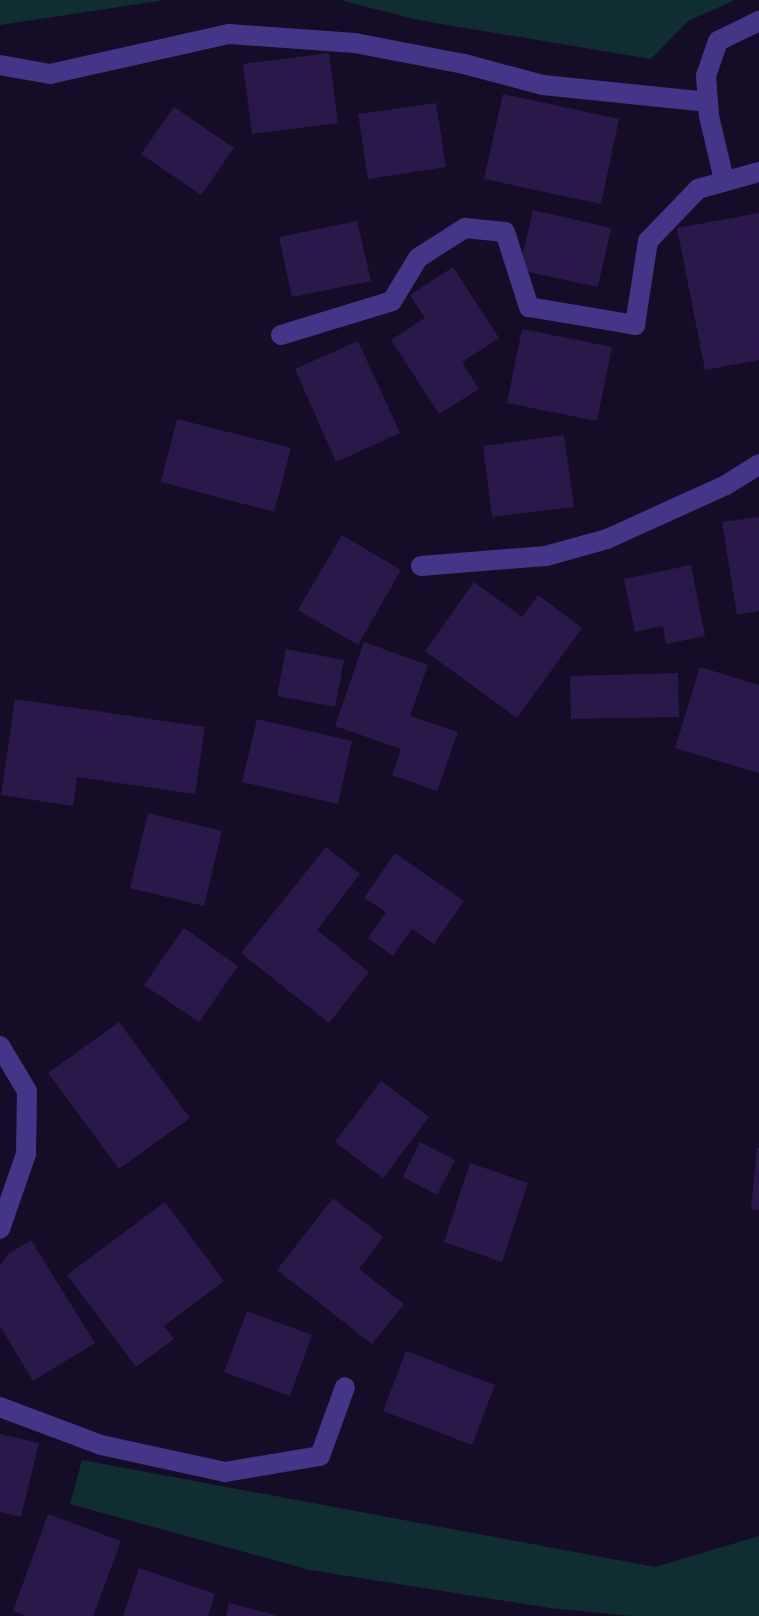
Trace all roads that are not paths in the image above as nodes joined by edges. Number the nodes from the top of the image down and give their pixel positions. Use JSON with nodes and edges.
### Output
{"nodes":[{"id":1,"x":759,"y":21,"type":"edge"},
{"id":2,"x":0,"y":65,"type":"edge"},
{"id":3,"x":708,"y":102,"type":"junction"},
{"id":4,"x":759,"y":172,"type":"edge"},
{"id":5,"x":724,"y":180,"type":"junction"},
{"id":6,"x":281,"y":335,"type":"dead end"},
{"id":7,"x":759,"y":464,"type":"edge"},
{"id":8,"x":421,"y":566,"type":"dead end"},
{"id":9,"x":0,"y":1046,"type":"edge"},
{"id":10,"x":0,"y":1229,"type":"edge"},
{"id":11,"x":345,"y":1387,"type":"dead end"},
{"id":12,"x":0,"y":1407,"type":"edge"}],
"edges":[{"from":1,"to":3,"type":"street"},
{"from":2,"to":3,"type":"street"},
{"from":3,"to":5,"type":"street"},
{"from":4,"to":5,"type":"street"},
{"from":5,"to":6,"type":"street"},
{"from":7,"to":8,"type":"street"},
{"from":9,"to":10,"type":"street"},
{"from":11,"to":12,"type":"street"}]}
